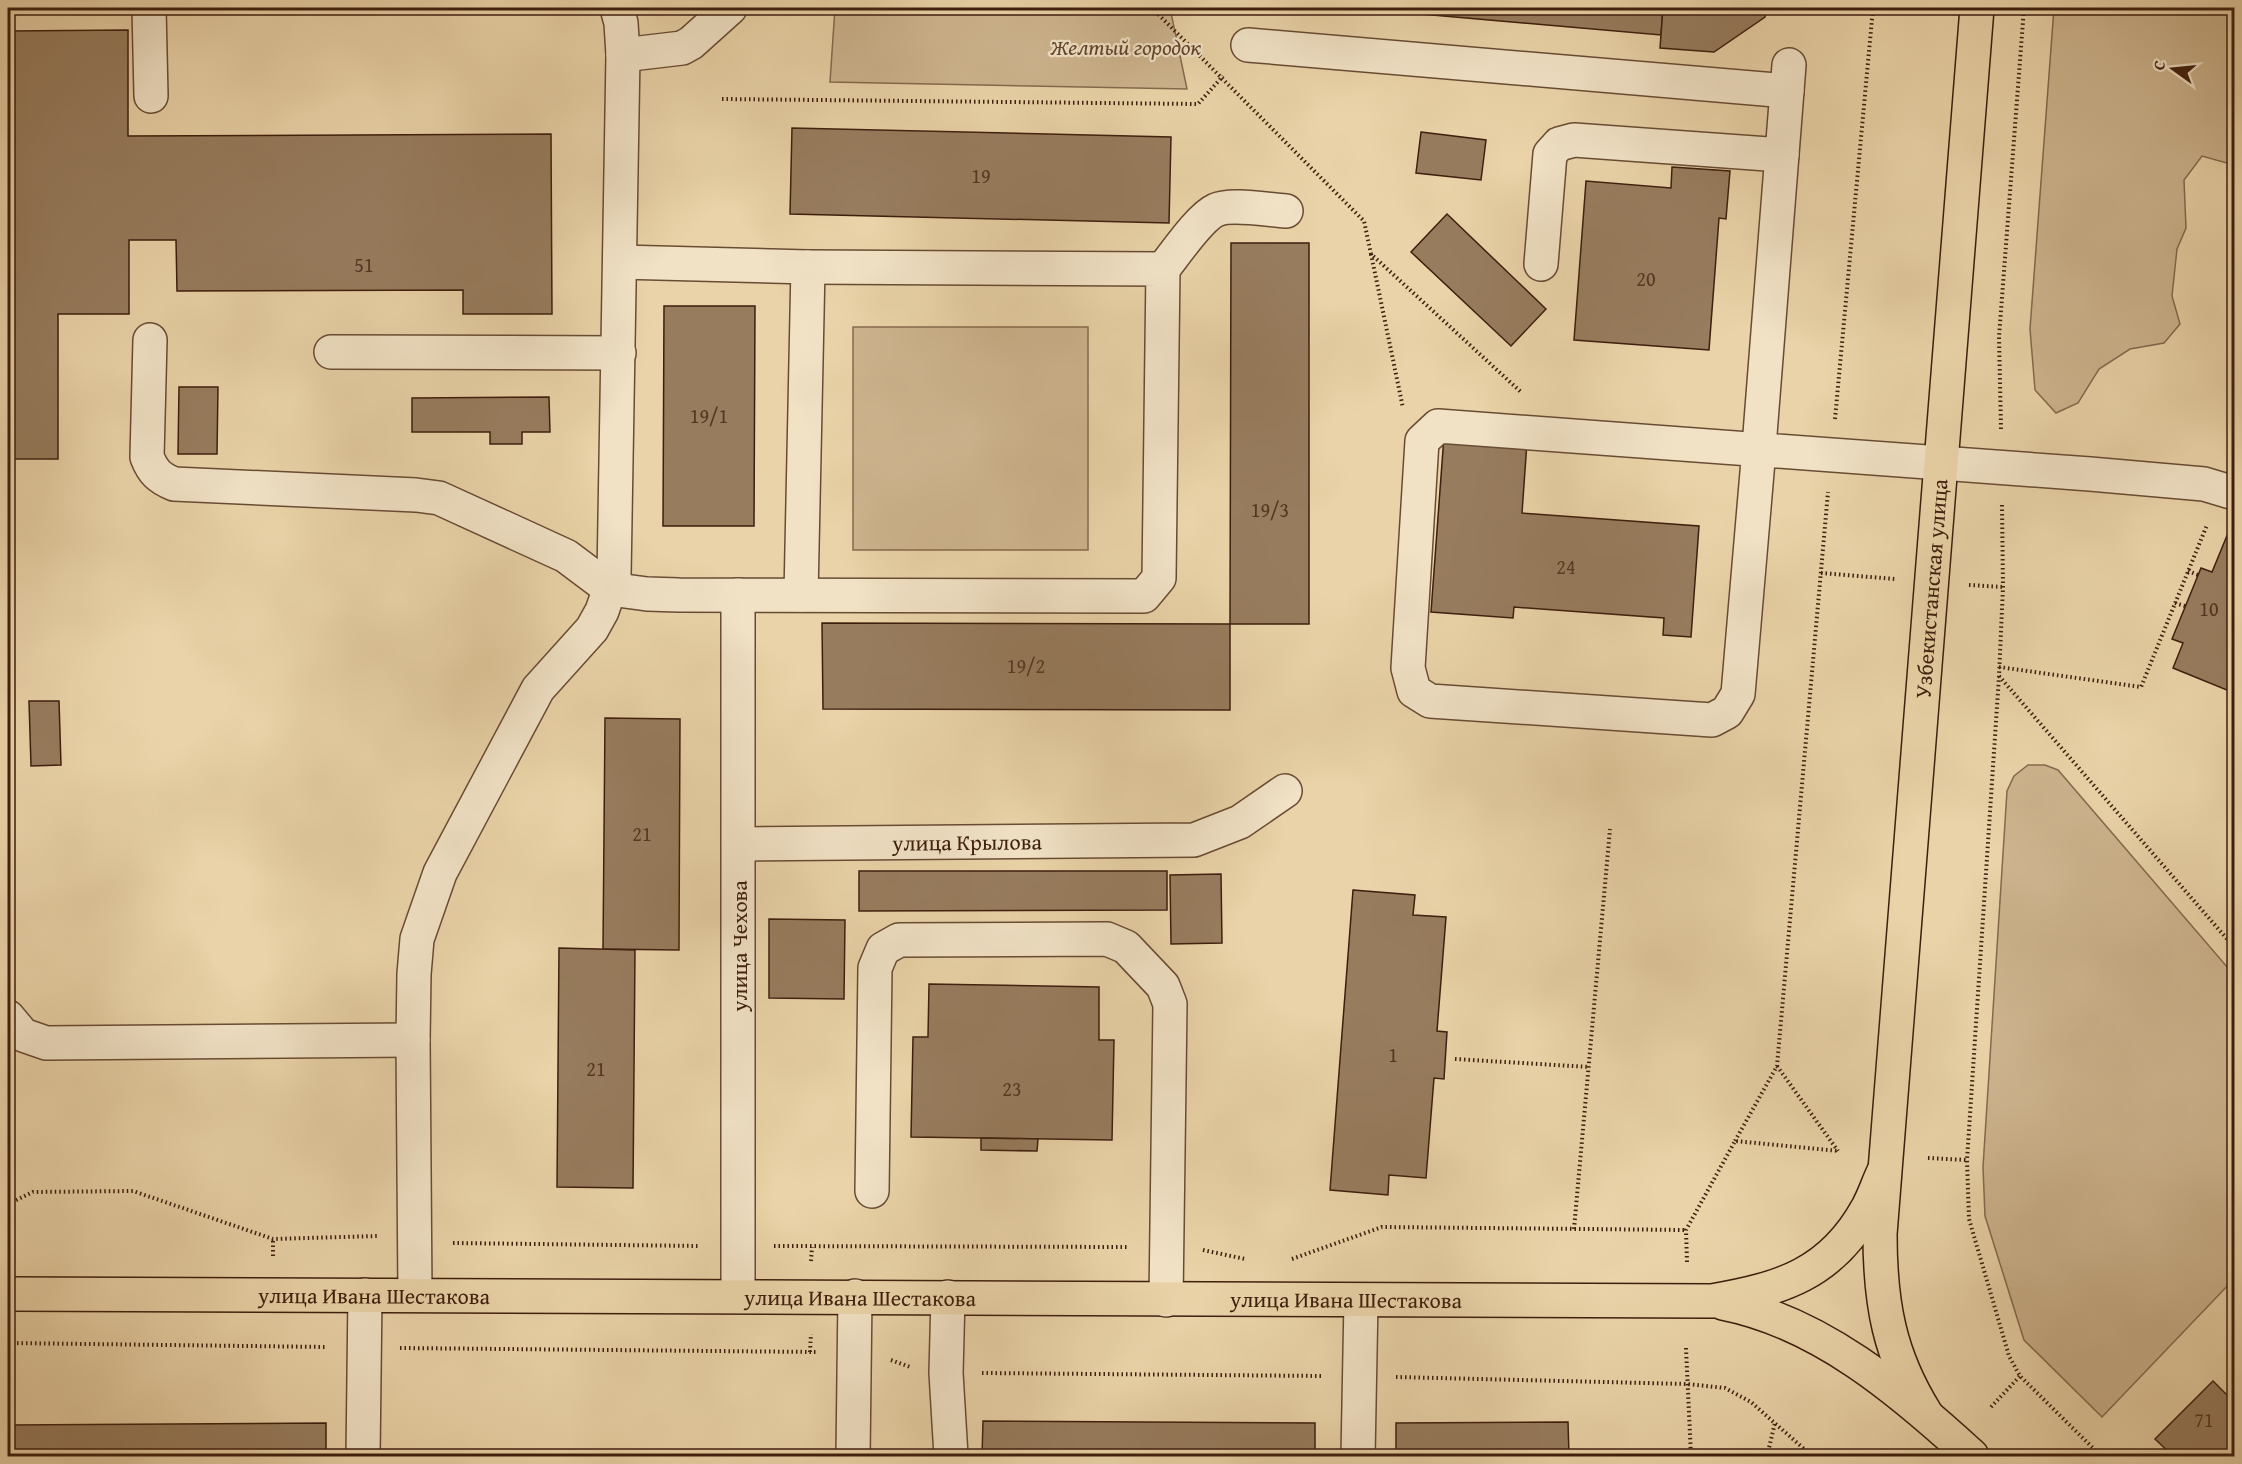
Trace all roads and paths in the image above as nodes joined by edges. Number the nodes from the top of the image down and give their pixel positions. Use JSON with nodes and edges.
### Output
{"nodes":[{"id":1,"x":149,"y":8,"type":"edge"},
{"id":2,"x":617,"y":8,"type":"edge"},
{"id":3,"x":730,"y":8,"type":"edge"},
{"id":4,"x":1152,"y":8,"type":"edge"},
{"id":5,"x":1873,"y":8,"type":"edge"},
{"id":6,"x":1977,"y":8,"type":"edge"},
{"id":7,"x":2024,"y":8,"type":"edge"},
{"id":8,"x":1248,"y":45,"type":"joint"},
{"id":9,"x":622,"y":55,"type":"junction"},
{"id":10,"x":1222,"y":77,"type":"junction"},
{"id":11,"x":151,"y":96,"type":"dead end"},
{"id":12,"x":722,"y":99,"type":"dead end"},
{"id":13,"x":1782,"y":155,"type":"junction"},
{"id":14,"x":1286,"y":211,"type":"dead end"},
{"id":15,"x":620,"y":262,"type":"junction"},
{"id":16,"x":1541,"y":264,"type":"dead end"},
{"id":17,"x":808,"y":267,"type":"junction"},
{"id":18,"x":1163,"y":270,"type":"junction"},
{"id":19,"x":150,"y":340,"type":"dead end"},
{"id":20,"x":331,"y":352,"type":"dead end"},
{"id":21,"x":619,"y":353,"type":"junction"},
{"id":22,"x":1524,"y":395,"type":"dead end"},
{"id":23,"x":1759,"y":449,"type":"junction"},
{"id":24,"x":1832,"y":455,"type":"junction"},
{"id":25,"x":1941,"y":462,"type":"junction"},
{"id":26,"x":2002,"y":468,"type":"junction"},
{"id":27,"x":2228,"y":490,"type":"edge"},
{"id":28,"x":2188,"y":571,"type":"junction"},
{"id":29,"x":2198,"y":575,"type":"dead end"},
{"id":30,"x":610,"y":590,"type":"junction"},
{"id":31,"x":738,"y":595,"type":"junction"},
{"id":32,"x":801,"y":595,"type":"junction"},
{"id":33,"x":2175,"y":603,"type":"junction"},
{"id":34,"x":2185,"y":606,"type":"dead end"},
{"id":35,"x":1999,"y":667,"type":"junction"},
{"id":36,"x":1999,"y":676,"type":"junction"},
{"id":37,"x":1285,"y":791,"type":"dead end"},
{"id":38,"x":1611,"y":829,"type":"dead end"},
{"id":39,"x":739,"y":844,"type":"junction"},
{"id":40,"x":2235,"y":947,"type":"edge"},
{"id":41,"x":8,"y":1017,"type":"edge"},
{"id":42,"x":413,"y":1040,"type":"junction"},
{"id":43,"x":1455,"y":1059,"type":"dead end"},
{"id":44,"x":1777,"y":1066,"type":"junction"},
{"id":45,"x":1589,"y":1068,"type":"junction"},
{"id":46,"x":1735,"y":1142,"type":"junction"},
{"id":47,"x":1928,"y":1158,"type":"dead end"},
{"id":48,"x":1967,"y":1160,"type":"junction"},
{"id":49,"x":1884,"y":1171,"type":"junction"},
{"id":50,"x":872,"y":1191,"type":"dead end"},
{"id":51,"x":8,"y":1204,"type":"edge"},
{"id":52,"x":1574,"y":1229,"type":"junction"},
{"id":53,"x":1686,"y":1230,"type":"junction"},
{"id":54,"x":415,"y":1238,"type":"junction"},
{"id":55,"x":738,"y":1246,"type":"junction"},
{"id":56,"x":1167,"y":1247,"type":"junction"},
{"id":57,"x":1253,"y":1259,"type":"dead end"},
{"id":58,"x":1285,"y":1259,"type":"dead end"},
{"id":59,"x":1687,"y":1262,"type":"dead end"},
{"id":60,"x":8,"y":1294,"type":"edge"},
{"id":61,"x":415,"y":1294,"type":"junction"},
{"id":62,"x":365,"y":1295,"type":"junction"},
{"id":63,"x":738,"y":1296,"type":"junction"},
{"id":64,"x":855,"y":1296,"type":"junction"},
{"id":65,"x":948,"y":1297,"type":"junction"},
{"id":66,"x":1166,"y":1300,"type":"junction"},
{"id":67,"x":1361,"y":1300,"type":"junction"},
{"id":68,"x":1712,"y":1301,"type":"junction"},
{"id":69,"x":1686,"y":1348,"type":"dead end"},
{"id":70,"x":2020,"y":1376,"type":"junction"},
{"id":71,"x":1991,"y":1407,"type":"dead end"},
{"id":72,"x":1926,"y":1414,"type":"junction"},
{"id":73,"x":1776,"y":1422,"type":"dead end"},
{"id":74,"x":363,"y":1456,"type":"edge"},
{"id":75,"x":853,"y":1456,"type":"edge"},
{"id":76,"x":951,"y":1456,"type":"edge"},
{"id":77,"x":1359,"y":1456,"type":"edge"},
{"id":78,"x":1691,"y":1456,"type":"edge"},
{"id":79,"x":1767,"y":1456,"type":"edge"},
{"id":80,"x":1972,"y":1456,"type":"edge"},
{"id":81,"x":2101,"y":1456,"type":"edge"}],
"edges":[{"from":1,"to":11,"type":"street"},
{"from":2,"to":9,"type":"street"},
{"from":3,"to":9,"type":"street"},
{"from":4,"to":10,"type":"path"},
{"from":5,"to":24,"type":"path"},
{"from":6,"to":25,"type":"main road","name":"Узбекистанская улица"},
{"from":7,"to":26,"type":"path"},
{"from":8,"to":10,"type":"path"},
{"from":8,"to":13,"type":"street"},
{"from":9,"to":15,"type":"street"},
{"from":10,"to":12,"type":"path"},
{"from":10,"to":22,"type":"path"},
{"from":13,"to":16,"type":"street"},
{"from":13,"to":23,"type":"street"},
{"from":14,"to":18,"type":"street"},
{"from":15,"to":17,"type":"street"},
{"from":15,"to":21,"type":"street"},
{"from":17,"to":18,"type":"street"},
{"from":17,"to":32,"type":"street"},
{"from":18,"to":32,"type":"street"},
{"from":19,"to":30,"type":"street"},
{"from":20,"to":21,"type":"street"},
{"from":21,"to":30,"type":"street"},
{"from":23,"to":23,"type":"street"},
{"from":23,"to":24,"type":"street"},
{"from":24,"to":25,"type":"street"},
{"from":24,"to":44,"type":"path"},
{"from":25,"to":26,"type":"street"},
{"from":25,"to":49,"type":"main road","name":"Узбекистанская улица"},
{"from":26,"to":27,"type":"street"},
{"from":26,"to":35,"type":"path"},
{"from":27,"to":28,"type":"path"},
{"from":28,"to":29,"type":"path"},
{"from":28,"to":33,"type":"path"},
{"from":30,"to":31,"type":"street"},
{"from":30,"to":42,"type":"street"},
{"from":31,"to":32,"type":"street"},
{"from":31,"to":39,"type":"street","name":"улица Чехова"},
{"from":33,"to":34,"type":"path"},
{"from":33,"to":35,"type":"path"},
{"from":35,"to":36,"type":"path"},
{"from":36,"to":40,"type":"path"},
{"from":36,"to":48,"type":"path"},
{"from":37,"to":39,"type":"street","name":"улица Крылова"},
{"from":38,"to":45,"type":"path"},
{"from":39,"to":55,"type":"street","name":"улица Чехова"},
{"from":41,"to":42,"type":"street"},
{"from":42,"to":54,"type":"street"},
{"from":43,"to":45,"type":"path"},
{"from":44,"to":46,"type":"path"},
{"from":44,"to":46,"type":"path"},
{"from":45,"to":52,"type":"path"},
{"from":46,"to":53,"type":"path"},
{"from":47,"to":48,"type":"path"},
{"from":48,"to":70,"type":"path"},
{"from":49,"to":68,"type":"main road"},
{"from":49,"to":72,"type":"main road","name":"Узбекистанская улица"},
{"from":50,"to":56,"type":"street"},
{"from":51,"to":54,"type":"path"},
{"from":52,"to":53,"type":"path"},
{"from":52,"to":58,"type":"path"},
{"from":53,"to":59,"type":"path"},
{"from":54,"to":55,"type":"path"},
{"from":54,"to":61,"type":"street"},
{"from":55,"to":56,"type":"path"},
{"from":55,"to":63,"type":"street","name":"улица Чехова"},
{"from":56,"to":57,"type":"path"},
{"from":56,"to":66,"type":"street"},
{"from":60,"to":62,"type":"main road","name":"улица Ивана Шестакова"},
{"from":61,"to":62,"type":"main road","name":"улица Ивана Шестакова"},
{"from":61,"to":63,"type":"main road","name":"улица Ивана Шестакова"},
{"from":62,"to":74,"type":"street"},
{"from":63,"to":64,"type":"main road","name":"улица Ивана Шестакова"},
{"from":64,"to":65,"type":"main road","name":"улица Ивана Шестакова"},
{"from":64,"to":75,"type":"street"},
{"from":65,"to":66,"type":"main road","name":"улица Ивана Шестакова"},
{"from":65,"to":76,"type":"street"},
{"from":66,"to":67,"type":"main road","name":"улица Ивана Шестакова"},
{"from":67,"to":68,"type":"main road","name":"улица Ивана Шестакова"},
{"from":67,"to":77,"type":"street"},
{"from":68,"to":72,"type":"main road"},
{"from":69,"to":78,"type":"path"},
{"from":70,"to":71,"type":"path"},
{"from":70,"to":81,"type":"path"},
{"from":72,"to":80,"type":"main road"},
{"from":73,"to":79,"type":"path"}]}
